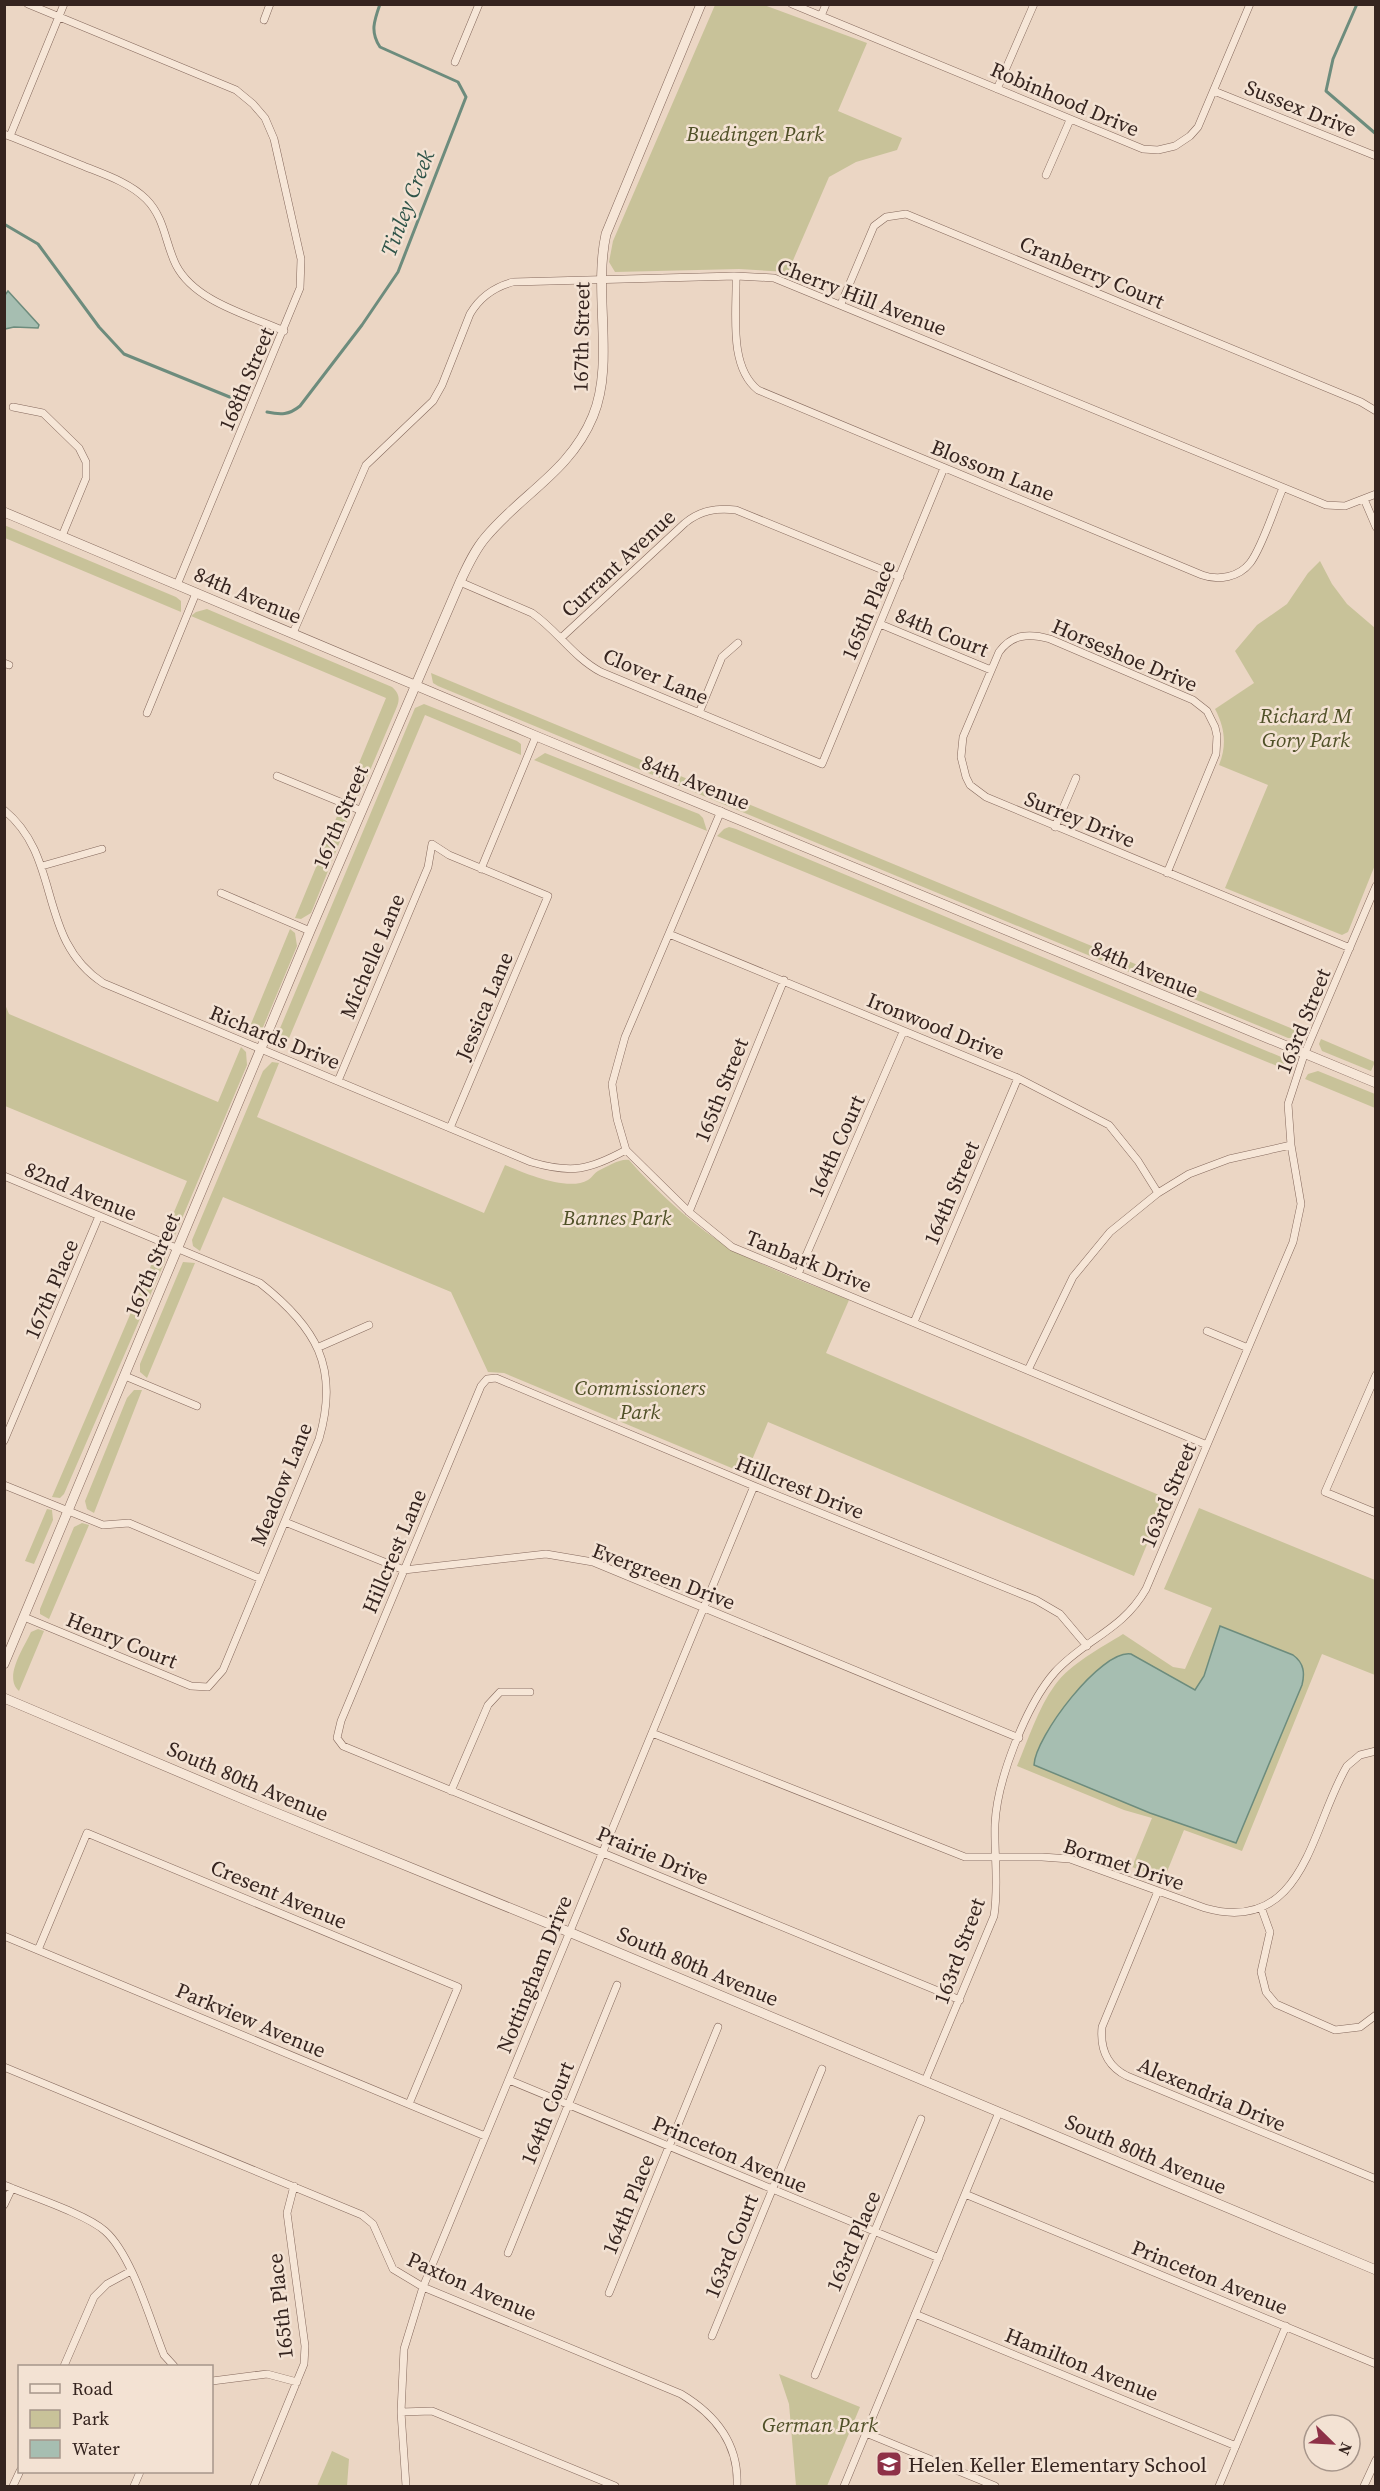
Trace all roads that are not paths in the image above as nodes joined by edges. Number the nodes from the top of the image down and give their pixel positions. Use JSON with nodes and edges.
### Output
{"nodes":[{"id":1,"x":28,"y":4,"type":"edge"},
{"id":2,"x":64,"y":4,"type":"edge"},
{"id":3,"x":270,"y":4,"type":"edge"},
{"id":4,"x":479,"y":4,"type":"edge"},
{"id":5,"x":701,"y":4,"type":"edge"},
{"id":6,"x":792,"y":4,"type":"edge"},
{"id":7,"x":826,"y":4,"type":"edge"},
{"id":8,"x":1034,"y":4,"type":"edge"},
{"id":9,"x":1250,"y":4,"type":"edge"},
{"id":10,"x":821,"y":16,"type":"junction"},
{"id":11,"x":59,"y":18,"type":"junction"},
{"id":12,"x":264,"y":20,"type":"dead end"},
{"id":13,"x":455,"y":62,"type":"dead end"},
{"id":14,"x":997,"y":89,"type":"junction"},
{"id":15,"x":1214,"y":90,"type":"junction"},
{"id":16,"x":1070,"y":120,"type":"junction"},
{"id":17,"x":7,"y":135,"type":"edge"},
{"id":18,"x":1376,"y":156,"type":"edge"},
{"id":19,"x":1046,"y":175,"type":"dead end"},
{"id":20,"x":736,"y":276,"type":"junction"},
{"id":21,"x":600,"y":279,"type":"junction"},
{"id":22,"x":841,"y":304,"type":"junction"},
{"id":23,"x":284,"y":331,"type":"junction"},
{"id":24,"x":13,"y":407,"type":"dead end"},
{"id":25,"x":1376,"y":411,"type":"edge"},
{"id":26,"x":944,"y":468,"type":"junction"},
{"id":27,"x":1283,"y":488,"type":"junction"},
{"id":28,"x":1376,"y":494,"type":"edge"},
{"id":29,"x":1364,"y":499,"type":"junction"},
{"id":30,"x":4,"y":512,"type":"edge"},
{"id":31,"x":1376,"y":527,"type":"edge"},
{"id":32,"x":62,"y":536,"type":"junction"},
{"id":33,"x":900,"y":577,"type":"junction"},
{"id":34,"x":460,"y":582,"type":"junction"},
{"id":35,"x":177,"y":585,"type":"junction"},
{"id":36,"x":196,"y":593,"type":"junction"},
{"id":37,"x":880,"y":624,"type":"junction"},
{"id":38,"x":293,"y":633,"type":"junction"},
{"id":39,"x":1034,"y":635,"type":"joint"},
{"id":40,"x":561,"y":638,"type":"junction"},
{"id":41,"x":738,"y":643,"type":"dead end"},
{"id":42,"x":991,"y":670,"type":"junction"},
{"id":43,"x":415,"y":685,"type":"junction"},
{"id":44,"x":699,"y":712,"type":"junction"},
{"id":45,"x":147,"y":713,"type":"dead end"},
{"id":46,"x":536,"y":736,"type":"junction"},
{"id":47,"x":822,"y":764,"type":"joint"},
{"id":48,"x":277,"y":776,"type":"dead end"},
{"id":49,"x":1076,"y":778,"type":"dead end"},
{"id":50,"x":4,"y":810,"type":"edge"},
{"id":51,"x":362,"y":811,"type":"junction"},
{"id":52,"x":721,"y":811,"type":"junction"},
{"id":53,"x":1056,"y":827,"type":"junction"},
{"id":54,"x":102,"y":849,"type":"dead end"},
{"id":55,"x":42,"y":866,"type":"junction"},
{"id":56,"x":481,"y":868,"type":"junction"},
{"id":57,"x":1167,"y":873,"type":"junction"},
{"id":58,"x":1376,"y":886,"type":"edge"},
{"id":59,"x":221,"y":893,"type":"dead end"},
{"id":60,"x":310,"y":931,"type":"junction"},
{"id":61,"x":669,"y":934,"type":"junction"},
{"id":62,"x":1350,"y":948,"type":"junction"},
{"id":63,"x":784,"y":980,"type":"junction"},
{"id":64,"x":903,"y":1032,"type":"junction"},
{"id":65,"x":263,"y":1049,"type":"junction"},
{"id":66,"x":1304,"y":1054,"type":"junction"},
{"id":67,"x":1018,"y":1078,"type":"junction"},
{"id":68,"x":338,"y":1081,"type":"junction"},
{"id":69,"x":1376,"y":1083,"type":"edge"},
{"id":70,"x":450,"y":1128,"type":"junction"},
{"id":71,"x":1291,"y":1145,"type":"junction"},
{"id":72,"x":626,"y":1150,"type":"junction"},
{"id":73,"x":4,"y":1176,"type":"edge"},
{"id":74,"x":1158,"y":1193,"type":"junction"},
{"id":75,"x":689,"y":1212,"type":"junction"},
{"id":76,"x":99,"y":1216,"type":"junction"},
{"id":77,"x":179,"y":1249,"type":"junction"},
{"id":78,"x":798,"y":1274,"type":"junction"},
{"id":79,"x":914,"y":1322,"type":"junction"},
{"id":80,"x":369,"y":1325,"type":"dead end"},
{"id":81,"x":1207,"y":1331,"type":"dead end"},
{"id":82,"x":319,"y":1347,"type":"junction"},
{"id":83,"x":1248,"y":1348,"type":"junction"},
{"id":84,"x":1028,"y":1370,"type":"junction"},
{"id":85,"x":1376,"y":1375,"type":"edge"},
{"id":86,"x":125,"y":1376,"type":"junction"},
{"id":87,"x":487,"y":1379,"type":"joint"},
{"id":88,"x":197,"y":1406,"type":"dead end"},
{"id":89,"x":4,"y":1441,"type":"edge"},
{"id":90,"x":1207,"y":1445,"type":"junction"},
{"id":91,"x":4,"y":1485,"type":"edge"},
{"id":92,"x":754,"y":1486,"type":"junction"},
{"id":93,"x":69,"y":1511,"type":"junction"},
{"id":94,"x":1376,"y":1513,"type":"edge"},
{"id":95,"x":285,"y":1522,"type":"junction"},
{"id":96,"x":404,"y":1570,"type":"junction"},
{"id":97,"x":261,"y":1579,"type":"junction"},
{"id":98,"x":704,"y":1608,"type":"junction"},
{"id":99,"x":24,"y":1617,"type":"junction"},
{"id":100,"x":1087,"y":1646,"type":"junction"},
{"id":101,"x":4,"y":1664,"type":"edge"},
{"id":102,"x":208,"y":1687,"type":"joint"},
{"id":103,"x":530,"y":1692,"type":"dead end"},
{"id":104,"x":4,"y":1698,"type":"edge"},
{"id":105,"x":652,"y":1733,"type":"junction"},
{"id":106,"x":337,"y":1738,"type":"joint"},
{"id":107,"x":1019,"y":1738,"type":"junction"},
{"id":108,"x":1376,"y":1751,"type":"edge"},
{"id":109,"x":451,"y":1791,"type":"junction"},
{"id":110,"x":603,"y":1851,"type":"junction"},
{"id":111,"x":996,"y":1858,"type":"junction"},
{"id":112,"x":1158,"y":1891,"type":"junction"},
{"id":113,"x":1261,"y":1907,"type":"junction"},
{"id":114,"x":569,"y":1932,"type":"junction"},
{"id":115,"x":4,"y":1936,"type":"edge"},
{"id":116,"x":38,"y":1950,"type":"junction"},
{"id":117,"x":617,"y":1985,"type":"dead end"},
{"id":118,"x":960,"y":2000,"type":"junction"},
{"id":119,"x":1376,"y":2015,"type":"edge"},
{"id":120,"x":718,"y":2027,"type":"dead end"},
{"id":121,"x":4,"y":2067,"type":"edge"},
{"id":122,"x":822,"y":2069,"type":"dead end"},
{"id":123,"x":509,"y":2080,"type":"junction"},
{"id":124,"x":925,"y":2081,"type":"junction"},
{"id":125,"x":409,"y":2104,"type":"junction"},
{"id":126,"x":568,"y":2104,"type":"junction"},
{"id":127,"x":999,"y":2112,"type":"junction"},
{"id":128,"x":921,"y":2119,"type":"dead end"},
{"id":129,"x":485,"y":2136,"type":"junction"},
{"id":130,"x":669,"y":2147,"type":"junction"},
{"id":131,"x":1376,"y":2180,"type":"edge"},
{"id":132,"x":294,"y":2186,"type":"junction"},
{"id":133,"x":8,"y":2187,"type":"edge"},
{"id":134,"x":772,"y":2190,"type":"junction"},
{"id":135,"x":965,"y":2194,"type":"junction"},
{"id":136,"x":4,"y":2205,"type":"edge"},
{"id":137,"x":875,"y":2232,"type":"junction"},
{"id":138,"x":508,"y":2253,"type":"dead end"},
{"id":139,"x":939,"y":2258,"type":"junction"},
{"id":140,"x":1376,"y":2270,"type":"edge"},
{"id":141,"x":131,"y":2271,"type":"junction"},
{"id":142,"x":423,"y":2287,"type":"junction"},
{"id":143,"x":609,"y":2293,"type":"dead end"},
{"id":144,"x":915,"y":2314,"type":"junction"},
{"id":145,"x":1286,"y":2326,"type":"junction"},
{"id":146,"x":712,"y":2336,"type":"dead end"},
{"id":147,"x":1376,"y":2364,"type":"edge"},
{"id":148,"x":65,"y":2365,"type":"edge"},
{"id":149,"x":172,"y":2365,"type":"edge"},
{"id":150,"x":814,"y":2375,"type":"dead end"},
{"id":151,"x":213,"y":2380,"type":"edge"},
{"id":152,"x":297,"y":2382,"type":"junction"},
{"id":153,"x":401,"y":2412,"type":"junction"},
{"id":154,"x":866,"y":2433,"type":"junction"},
{"id":155,"x":1236,"y":2446,"type":"junction"},
{"id":156,"x":1376,"y":2460,"type":"edge"},
{"id":157,"x":19,"y":2473,"type":"edge"},
{"id":158,"x":140,"y":2473,"type":"edge"},
{"id":159,"x":13,"y":2487,"type":"edge"},
{"id":160,"x":134,"y":2487,"type":"edge"},
{"id":161,"x":254,"y":2487,"type":"edge"},
{"id":162,"x":406,"y":2487,"type":"edge"},
{"id":163,"x":615,"y":2487,"type":"edge"},
{"id":164,"x":737,"y":2487,"type":"edge"},
{"id":165,"x":843,"y":2487,"type":"edge"},
{"id":166,"x":995,"y":2487,"type":"edge"},
{"id":167,"x":1219,"y":2487,"type":"edge"},
{"id":168,"x":1364,"y":2487,"type":"edge"}],
"edges":[{"from":1,"to":11,"type":"street","name":"168th Street"},
{"from":2,"to":11,"type":"street"},
{"from":3,"to":12,"type":"street"},
{"from":4,"to":13,"type":"street"},
{"from":5,"to":21,"type":"street","name":"167th Street"},
{"from":6,"to":10,"type":"street","name":"Robinhood Drive"},
{"from":7,"to":10,"type":"street"},
{"from":8,"to":14,"type":"street"},
{"from":9,"to":15,"type":"street","name":"Robinhood Drive"},
{"from":10,"to":14,"type":"street","name":"Robinhood Drive"},
{"from":11,"to":17,"type":"street"},
{"from":11,"to":23,"type":"street","name":"168th Street"},
{"from":14,"to":16,"type":"street","name":"Robinhood Drive"},
{"from":15,"to":16,"type":"street","name":"Robinhood Drive"},
{"from":15,"to":18,"type":"street","name":"Sussex Drive"},
{"from":16,"to":19,"type":"street"},
{"from":17,"to":23,"type":"street"},
{"from":20,"to":21,"type":"street","name":"Cherry Hill Avenue"},
{"from":20,"to":22,"type":"street","name":"Cherry Hill Avenue"},
{"from":20,"to":26,"type":"street","name":"Blossom Lane"},
{"from":21,"to":34,"type":"street","name":"167th Street"},
{"from":21,"to":38,"type":"street","name":"Cherry Hill Avenue"},
{"from":22,"to":25,"type":"street","name":"Cranberry Court"},
{"from":22,"to":27,"type":"street","name":"Cherry Hill Avenue"},
{"from":23,"to":35,"type":"street","name":"168th Street"},
{"from":24,"to":32,"type":"street"},
{"from":26,"to":27,"type":"street","name":"Blossom Lane"},
{"from":26,"to":33,"type":"street","name":"165th Place"},
{"from":27,"to":29,"type":"street","name":"Cherry Hill Avenue"},
{"from":28,"to":29,"type":"street","name":"Cherry Hill Avenue"},
{"from":29,"to":31,"type":"street"},
{"from":30,"to":32,"type":"street","name":"84th Avenue"},
{"from":32,"to":35,"type":"street","name":"84th Avenue"},
{"from":33,"to":37,"type":"street","name":"165th Place"},
{"from":33,"to":40,"type":"street","name":"Currant Avenue"},
{"from":34,"to":40,"type":"street","name":"Clover Lane"},
{"from":34,"to":43,"type":"street","name":"167th Street"},
{"from":35,"to":36,"type":"street","name":"84th Avenue"},
{"from":36,"to":38,"type":"street","name":"84th Avenue"},
{"from":36,"to":45,"type":"street"},
{"from":37,"to":42,"type":"street","name":"84th Court"},
{"from":37,"to":47,"type":"street","name":"165th Place"},
{"from":38,"to":43,"type":"street","name":"84th Avenue"},
{"from":39,"to":42,"type":"street","name":"Surrey Drive"},
{"from":39,"to":57,"type":"street","name":"Horseshoe Drive"},
{"from":40,"to":44,"type":"street","name":"Clover Lane"},
{"from":41,"to":44,"type":"street"},
{"from":42,"to":53,"type":"street","name":"Surrey Drive"},
{"from":43,"to":46,"type":"street","name":"84th Avenue"},
{"from":43,"to":51,"type":"street","name":"167th Street"},
{"from":44,"to":47,"type":"street","name":"Clover Lane"},
{"from":46,"to":52,"type":"street","name":"84th Avenue"},
{"from":46,"to":56,"type":"street"},
{"from":48,"to":51,"type":"street"},
{"from":49,"to":53,"type":"street"},
{"from":50,"to":55,"type":"street","name":"Richards Drive"},
{"from":51,"to":60,"type":"street","name":"167th Street"},
{"from":52,"to":61,"type":"street","name":"Tanbark Drive"},
{"from":52,"to":66,"type":"street","name":"84th Avenue"},
{"from":53,"to":57,"type":"street","name":"Surrey Drive"},
{"from":54,"to":55,"type":"street"},
{"from":55,"to":65,"type":"street","name":"Richards Drive"},
{"from":56,"to":68,"type":"street","name":"Michelle Lane"},
{"from":56,"to":70,"type":"street","name":"Jessica Lane"},
{"from":57,"to":62,"type":"street","name":"Surrey Drive"},
{"from":58,"to":62,"type":"street","name":"163rd Street"},
{"from":59,"to":60,"type":"street"},
{"from":60,"to":65,"type":"street","name":"167th Street"},
{"from":61,"to":63,"type":"street","name":"Ironwood Drive"},
{"from":61,"to":72,"type":"street","name":"Tanbark Drive"},
{"from":62,"to":66,"type":"street","name":"163rd Street"},
{"from":63,"to":64,"type":"street","name":"Ironwood Drive"},
{"from":63,"to":75,"type":"street","name":"165th Street"},
{"from":64,"to":67,"type":"street","name":"Ironwood Drive"},
{"from":64,"to":78,"type":"street","name":"164th Court"},
{"from":65,"to":68,"type":"street","name":"Richards Drive"},
{"from":65,"to":77,"type":"street","name":"167th Street"},
{"from":66,"to":69,"type":"street","name":"84th Avenue"},
{"from":66,"to":71,"type":"street","name":"163rd Street"},
{"from":67,"to":74,"type":"street","name":"Ironwood Drive"},
{"from":67,"to":79,"type":"street","name":"164th Street"},
{"from":68,"to":70,"type":"street","name":"Richards Drive"},
{"from":70,"to":72,"type":"street","name":"Richards Drive"},
{"from":71,"to":74,"type":"street"},
{"from":71,"to":83,"type":"street","name":"163rd Street"},
{"from":72,"to":75,"type":"street","name":"Tanbark Drive"},
{"from":73,"to":76,"type":"street","name":"82nd Avenue"},
{"from":74,"to":84,"type":"street"},
{"from":75,"to":78,"type":"street","name":"Tanbark Drive"},
{"from":76,"to":77,"type":"street","name":"82nd Avenue"},
{"from":76,"to":89,"type":"street","name":"167th Place"},
{"from":77,"to":82,"type":"street","name":"Meadow Lane"},
{"from":77,"to":86,"type":"street","name":"167th Street"},
{"from":78,"to":79,"type":"street","name":"Tanbark Drive"},
{"from":79,"to":84,"type":"street","name":"Tanbark Drive"},
{"from":80,"to":82,"type":"street"},
{"from":81,"to":83,"type":"street"},
{"from":82,"to":95,"type":"street","name":"Meadow Lane"},
{"from":83,"to":90,"type":"street","name":"163rd Street"},
{"from":84,"to":90,"type":"street","name":"Tanbark Drive"},
{"from":85,"to":94,"type":"street"},
{"from":86,"to":88,"type":"street"},
{"from":86,"to":93,"type":"street","name":"167th Street"},
{"from":87,"to":92,"type":"street","name":"Hillcrest Drive"},
{"from":87,"to":96,"type":"street","name":"Hillcrest Lane"},
{"from":90,"to":100,"type":"street","name":"163rd Street"},
{"from":91,"to":93,"type":"street"},
{"from":92,"to":98,"type":"street","name":"Nottingham Drive"},
{"from":92,"to":100,"type":"street","name":"Hillcrest Drive"},
{"from":93,"to":97,"type":"street"},
{"from":93,"to":99,"type":"street","name":"167th Street"},
{"from":95,"to":96,"type":"street","name":"Evergreen Drive"},
{"from":95,"to":97,"type":"street","name":"Meadow Lane"},
{"from":96,"to":98,"type":"street","name":"Evergreen Drive"},
{"from":96,"to":106,"type":"street","name":"Hillcrest Lane"},
{"from":97,"to":102,"type":"street","name":"Meadow Lane"},
{"from":98,"to":105,"type":"street","name":"Nottingham Drive"},
{"from":98,"to":107,"type":"street","name":"Evergreen Drive"},
{"from":99,"to":101,"type":"street","name":"167th Street"},
{"from":99,"to":102,"type":"street","name":"Henry Court"},
{"from":100,"to":107,"type":"street","name":"163rd Street"},
{"from":103,"to":109,"type":"street"},
{"from":104,"to":114,"type":"street","name":"South 80th Avenue"},
{"from":105,"to":110,"type":"street","name":"Nottingham Drive"},
{"from":105,"to":111,"type":"street","name":"Bormet Drive"},
{"from":106,"to":109,"type":"street","name":"Prairie Drive"},
{"from":107,"to":111,"type":"street","name":"163rd Street"},
{"from":108,"to":113,"type":"street","name":"Bormet Drive"},
{"from":109,"to":110,"type":"street","name":"Prairie Drive"},
{"from":110,"to":114,"type":"street","name":"Nottingham Drive"},
{"from":110,"to":118,"type":"street","name":"Prairie Drive"},
{"from":111,"to":112,"type":"street","name":"Bormet Drive"},
{"from":111,"to":118,"type":"street","name":"163rd Street"},
{"from":112,"to":113,"type":"street","name":"Bormet Drive"},
{"from":112,"to":131,"type":"street","name":"Alexendria Drive"},
{"from":113,"to":119,"type":"street"},
{"from":114,"to":123,"type":"street","name":"Nottingham Drive"},
{"from":114,"to":124,"type":"street","name":"South 80th Avenue"},
{"from":115,"to":116,"type":"street","name":"Parkview Avenue"},
{"from":116,"to":125,"type":"street","name":"Parkview Avenue"},
{"from":116,"to":125,"type":"street","name":"Cresent Avenue"},
{"from":117,"to":126,"type":"street","name":"164th Court"},
{"from":118,"to":124,"type":"street","name":"163rd Street"},
{"from":120,"to":130,"type":"street","name":"164th Place"},
{"from":121,"to":132,"type":"street","name":"Paxton Avenue"},
{"from":122,"to":134,"type":"street","name":"163rd Court"},
{"from":123,"to":126,"type":"street","name":"Princeton Avenue"},
{"from":123,"to":129,"type":"street","name":"Nottingham Drive"},
{"from":124,"to":127,"type":"street","name":"South 80th Avenue"},
{"from":125,"to":129,"type":"street","name":"Parkview Avenue"},
{"from":126,"to":130,"type":"street","name":"Princeton Avenue"},
{"from":126,"to":138,"type":"street","name":"164th Court"},
{"from":127,"to":135,"type":"street"},
{"from":127,"to":140,"type":"street","name":"South 80th Avenue"},
{"from":128,"to":137,"type":"street","name":"163rd Place"},
{"from":129,"to":142,"type":"street","name":"Nottingham Drive"},
{"from":130,"to":134,"type":"street","name":"Princeton Avenue"},
{"from":130,"to":143,"type":"street","name":"164th Place"},
{"from":132,"to":142,"type":"street","name":"Paxton Avenue"},
{"from":132,"to":152,"type":"street","name":"165th Place"},
{"from":133,"to":136,"type":"street"},
{"from":133,"to":141,"type":"street"},
{"from":134,"to":137,"type":"street","name":"Princeton Avenue"},
{"from":134,"to":146,"type":"street","name":"163rd Court"},
{"from":135,"to":139,"type":"street"},
{"from":135,"to":145,"type":"street","name":"Princeton Avenue"},
{"from":137,"to":139,"type":"street","name":"Princeton Avenue"},
{"from":137,"to":150,"type":"street","name":"163rd Place"},
{"from":139,"to":144,"type":"street"},
{"from":141,"to":148,"type":"street"},
{"from":141,"to":149,"type":"street"},
{"from":142,"to":153,"type":"street","name":"Nottingham Drive"},
{"from":142,"to":164,"type":"street","name":"Paxton Avenue"},
{"from":144,"to":154,"type":"street"},
{"from":144,"to":155,"type":"street","name":"Hamilton Avenue"},
{"from":145,"to":147,"type":"street","name":"Princeton Avenue"},
{"from":145,"to":155,"type":"street"},
{"from":151,"to":152,"type":"street"},
{"from":152,"to":161,"type":"street","name":"165th Place"},
{"from":153,"to":162,"type":"street","name":"Nottingham Drive"},
{"from":153,"to":163,"type":"street"},
{"from":154,"to":165,"type":"street"},
{"from":154,"to":166,"type":"street"},
{"from":155,"to":167,"type":"street"},
{"from":156,"to":168,"type":"street"},
{"from":157,"to":159,"type":"street"},
{"from":158,"to":160,"type":"street"}]}
